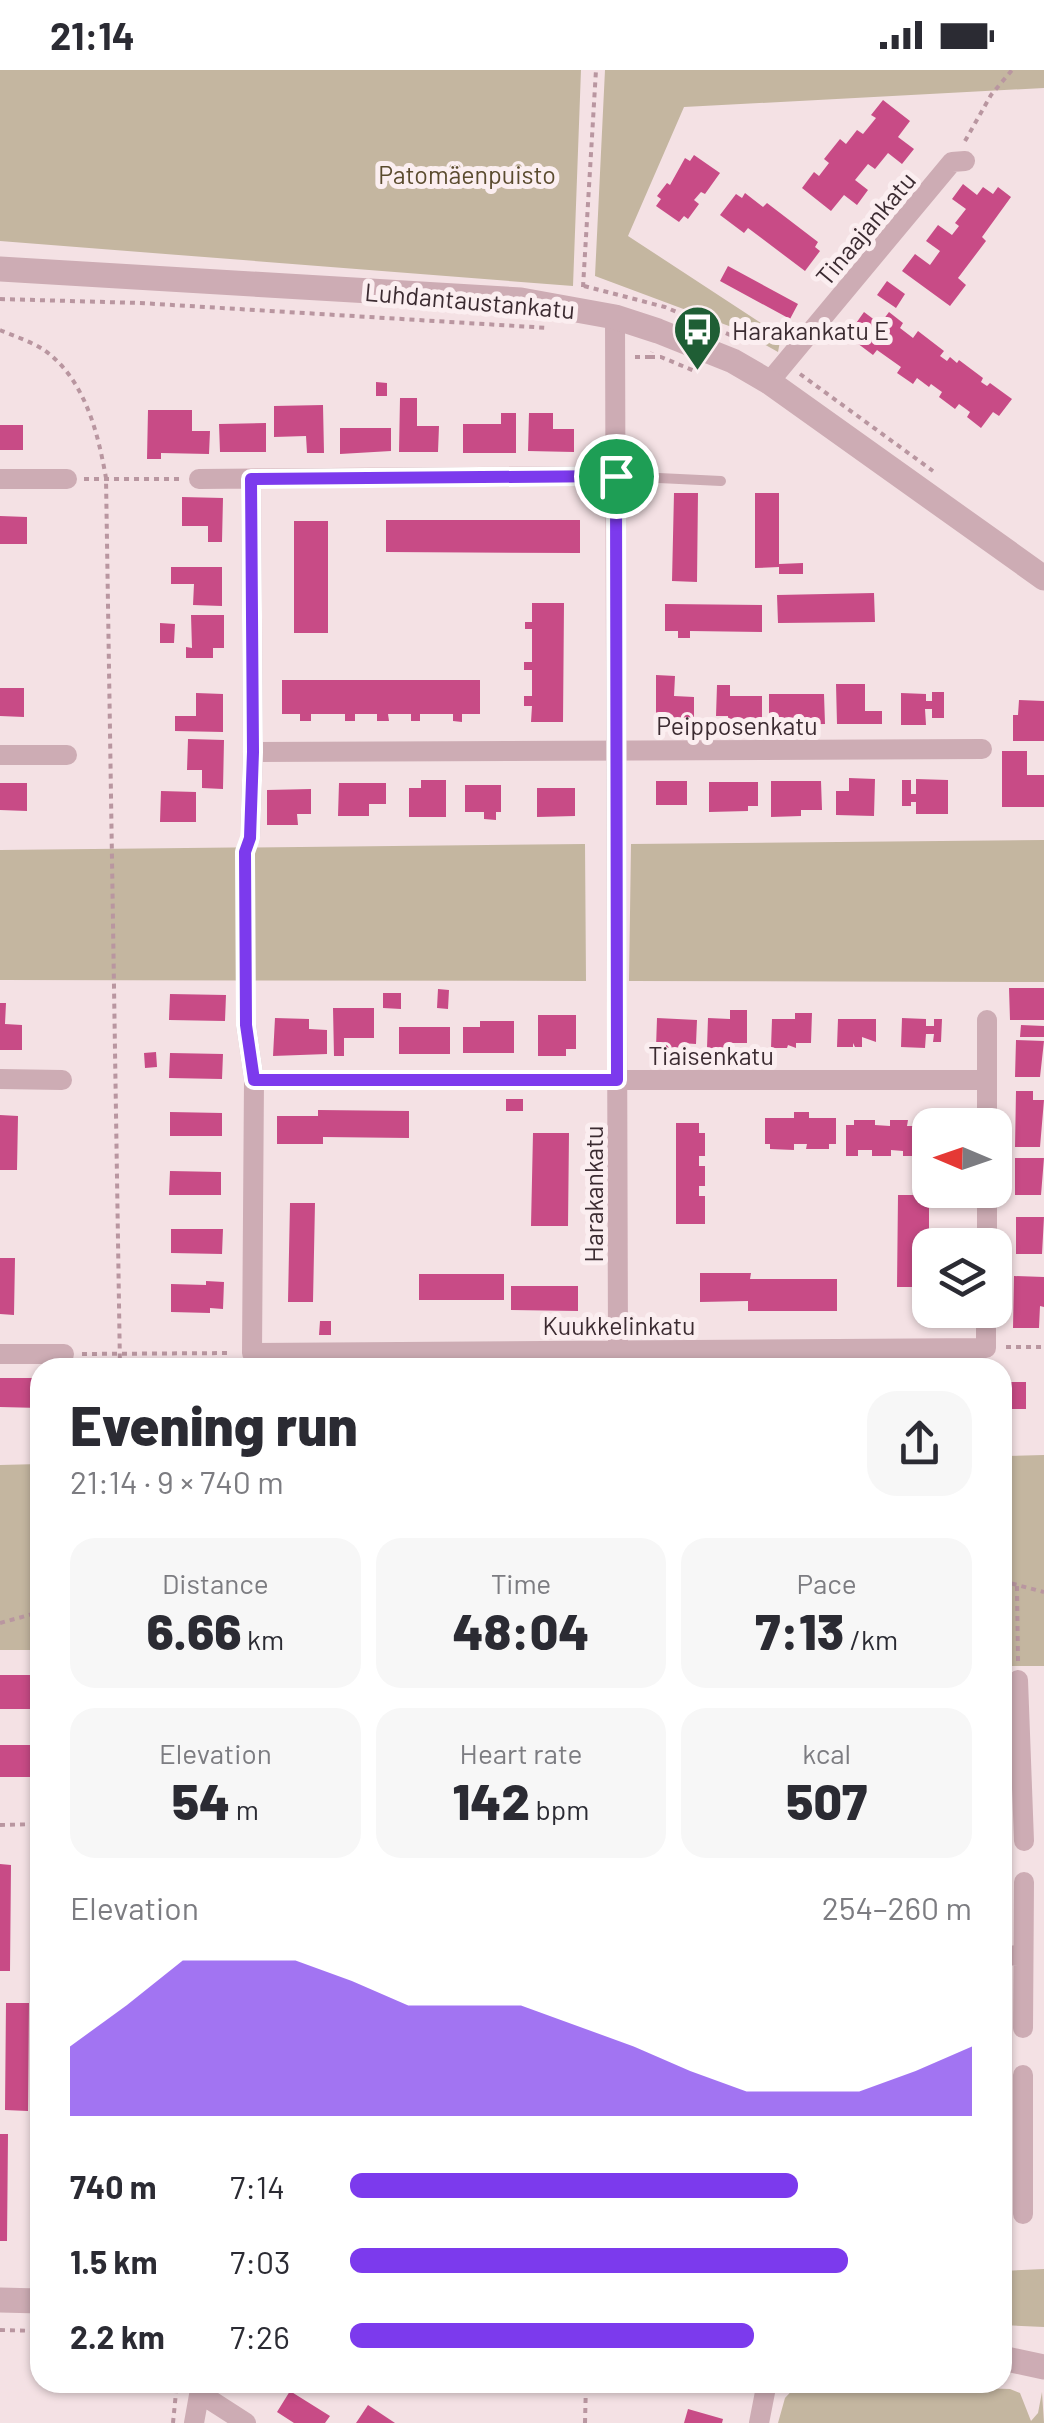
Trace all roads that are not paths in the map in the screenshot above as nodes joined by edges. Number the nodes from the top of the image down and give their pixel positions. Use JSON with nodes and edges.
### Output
{"nodes":[{"id":1,"x":959,"y":162,"type":"road end"},
{"id":2,"x":0,"y":269,"type":"edge"},
{"id":3,"x":615,"y":317,"type":"junction"},
{"id":4,"x":770,"y":382,"type":"junction"},
{"id":5,"x":616,"y":476,"type":"junction"},
{"id":6,"x":0,"y":479,"type":"edge"},
{"id":7,"x":67,"y":479,"type":"road end"},
{"id":8,"x":199,"y":479,"type":"road end"},
{"id":9,"x":251,"y":479,"type":"junction"},
{"id":10,"x":720,"y":482,"type":"dead end"},
{"id":11,"x":1044,"y":578,"type":"edge"},
{"id":12,"x":982,"y":749,"type":"dead end"},
{"id":13,"x":616,"y":750,"type":"junction"},
{"id":14,"x":253,"y":752,"type":"junction"},
{"id":15,"x":0,"y":755,"type":"edge"},
{"id":16,"x":67,"y":755,"type":"dead end"},
{"id":17,"x":250,"y":838,"type":"road end"},
{"id":18,"x":987,"y":1020,"type":"dead end"},
{"id":19,"x":246,"y":1025,"type":"road end"},
{"id":20,"x":0,"y":1080,"type":"edge"},
{"id":21,"x":62,"y":1080,"type":"dead end"},
{"id":22,"x":254,"y":1080,"type":"junction"},
{"id":23,"x":617,"y":1080,"type":"junction"},
{"id":24,"x":987,"y":1080,"type":"junction"},
{"id":25,"x":987,"y":1108,"type":"edge"},
{"id":26,"x":986,"y":1328,"type":"edge"},
{"id":27,"x":618,"y":1350,"type":"junction"},
{"id":28,"x":0,"y":1354,"type":"edge"},
{"id":29,"x":64,"y":1354,"type":"road end"},
{"id":30,"x":1018,"y":1680,"type":"road end"},
{"id":31,"x":1012,"y":1743,"type":"edge"},
{"id":32,"x":1012,"y":1761,"type":"edge"},
{"id":33,"x":1024,"y":1842,"type":"dead end"},
{"id":34,"x":1024,"y":1882,"type":"dead end"},
{"id":35,"x":1012,"y":1956,"type":"edge"},
{"id":36,"x":1023,"y":2028,"type":"dead end"},
{"id":37,"x":1023,"y":2075,"type":"dead end"},
{"id":38,"x":1012,"y":2153,"type":"edge"},
{"id":39,"x":1022,"y":2214,"type":"dead end"},
{"id":40,"x":0,"y":2300,"type":"edge"},
{"id":41,"x":30,"y":2301,"type":"edge"},
{"id":42,"x":1012,"y":2360,"type":"edge"},
{"id":43,"x":1041,"y":2364,"type":"edge"},
{"id":44,"x":200,"y":2393,"type":"edge"},
{"id":45,"x":207,"y":2393,"type":"edge"},
{"id":46,"x":765,"y":2393,"type":"edge"},
{"id":47,"x":194,"y":2423,"type":"edge"},
{"id":48,"x":246,"y":2423,"type":"edge"},
{"id":49,"x":760,"y":2423,"type":"edge"}],
"edges":[{"from":1,"to":4,"type":"street","name":"Tinaajankatu"},
{"from":2,"to":3,"type":"street","name":"Luhdantaustankatu"},
{"from":3,"to":4,"type":"street","name":"Luhdantaustankatu"},
{"from":3,"to":5,"type":"street","name":"Harakankatu"},
{"from":4,"to":11,"type":"street","name":"Luhdantaustankatu"},
{"from":5,"to":9,"type":"street"},
{"from":5,"to":10,"type":"lane"},
{"from":5,"to":13,"type":"street","name":"Harakankatu"},
{"from":6,"to":7,"type":"street"},
{"from":8,"to":9,"type":"street"},
{"from":9,"to":14,"type":"street"},
{"from":12,"to":13,"type":"street","name":"Peipposenkatu"},
{"from":13,"to":14,"type":"street","name":"Peipposenkatu"},
{"from":13,"to":23,"type":"street","name":"Harakankatu"},
{"from":14,"to":17,"type":"street"},
{"from":15,"to":16,"type":"street"},
{"from":18,"to":24,"type":"street"},
{"from":19,"to":22,"type":"street"},
{"from":20,"to":21,"type":"street"},
{"from":22,"to":23,"type":"street","name":"Tiaisenkatu"},
{"from":22,"to":27,"type":"street","name":"Kuukkelinkatu"},
{"from":23,"to":24,"type":"street","name":"Tiaisenkatu"},
{"from":23,"to":27,"type":"street","name":"Harakankatu"},
{"from":24,"to":25,"type":"street"},
{"from":26,"to":27,"type":"street","name":"Kuukkelinkatu"},
{"from":28,"to":29,"type":"street"},
{"from":30,"to":31,"type":"street"},
{"from":32,"to":33,"type":"street"},
{"from":34,"to":35,"type":"street"},
{"from":35,"to":36,"type":"street"},
{"from":37,"to":38,"type":"street"},
{"from":38,"to":39,"type":"street"},
{"from":40,"to":41,"type":"street"},
{"from":42,"to":43,"type":"street"},
{"from":44,"to":47,"type":"street"},
{"from":45,"to":48,"type":"street"},
{"from":46,"to":49,"type":"street"}]}
